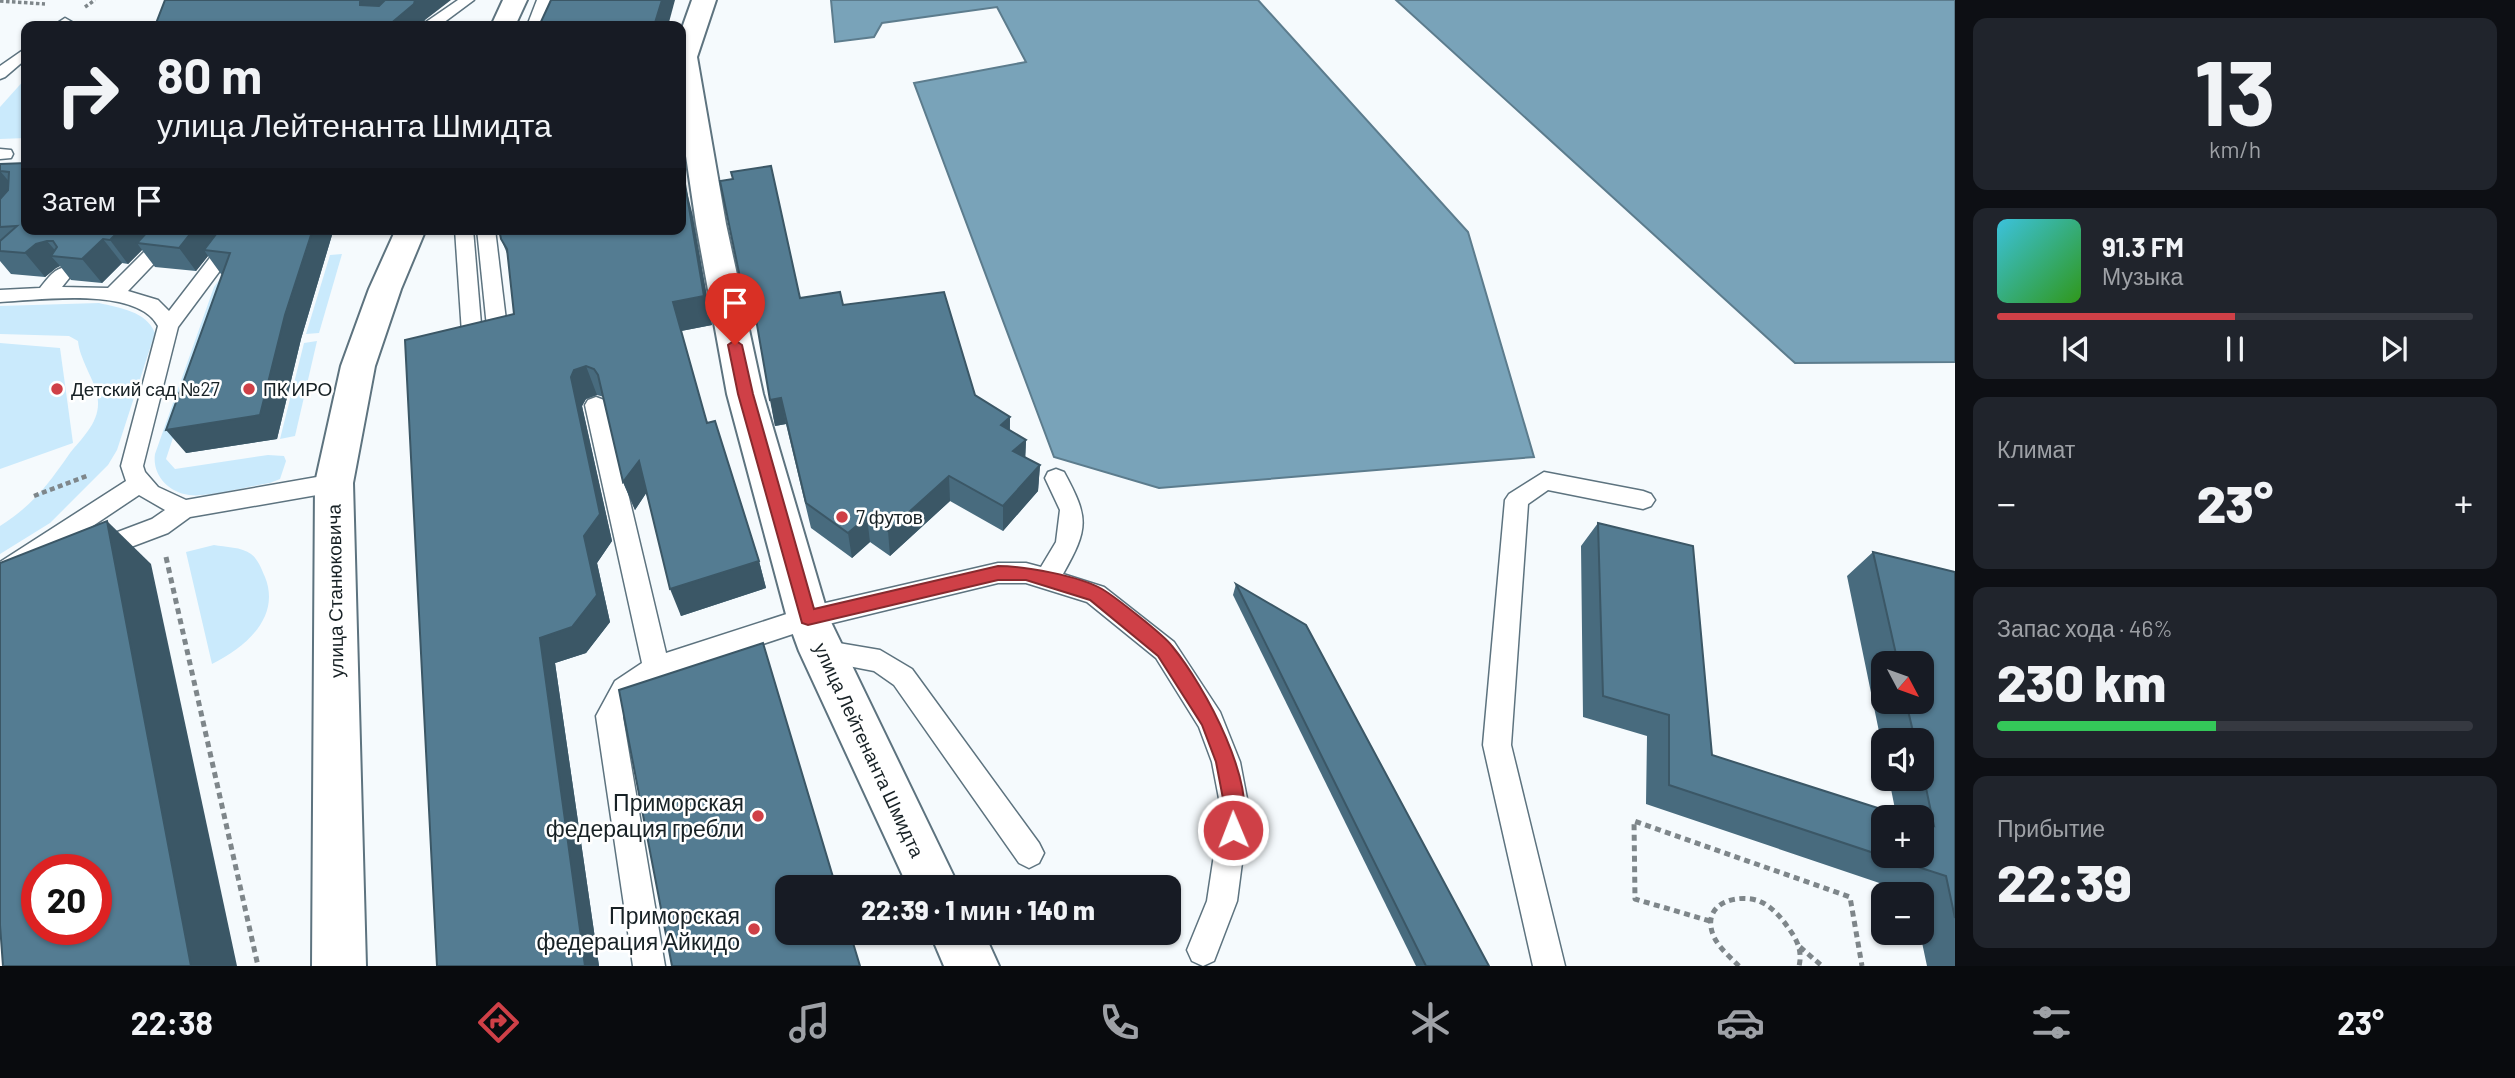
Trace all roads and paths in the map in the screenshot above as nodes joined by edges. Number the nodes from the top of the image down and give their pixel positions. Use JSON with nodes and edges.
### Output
{"nodes":[{"id":1,"x":94,"y":0,"type":"edge"},
{"id":2,"x":467,"y":0,"type":"edge"},
{"id":3,"x":515,"y":0,"type":"edge"},
{"id":4,"x":544,"y":0,"type":"edge"},
{"id":5,"x":704,"y":0,"type":"edge"},
{"id":6,"x":0,"y":1,"type":"edge"},
{"id":7,"x":25,"y":3,"type":"dead end"},
{"id":8,"x":88,"y":5,"type":"dead end"},
{"id":9,"x":437,"y":21,"type":"edge"},
{"id":10,"x":505,"y":21,"type":"edge"},
{"id":11,"x":536,"y":21,"type":"edge"},
{"id":12,"x":686,"y":45,"type":"edge"},
{"id":13,"x":21,"y":56,"type":"edge"},
{"id":14,"x":686,"y":69,"type":"edge"},
{"id":15,"x":0,"y":74,"type":"edge"},
{"id":16,"x":172,"y":235,"type":"edge"},
{"id":17,"x":237,"y":235,"type":"edge"},
{"id":18,"x":408,"y":235,"type":"edge"},
{"id":19,"x":464,"y":235,"type":"edge"},
{"id":20,"x":487,"y":235,"type":"edge"},
{"id":21,"x":65,"y":272,"type":"edge"},
{"id":22,"x":45,"y":293,"type":"junction"},
{"id":23,"x":0,"y":296,"type":"edge"},
{"id":24,"x":112,"y":296,"type":"junction"},
{"id":25,"x":168,"y":326,"type":"junction"},
{"id":26,"x":498,"y":337,"type":"edge"},
{"id":27,"x":473,"y":348,"type":"edge"},
{"id":28,"x":596,"y":405,"type":"edge"},
{"id":29,"x":1056,"y":478,"type":"dead end"},
{"id":30,"x":140,"y":483,"type":"junction"},
{"id":31,"x":334,"y":484,"type":"junction"},
{"id":32,"x":1643,"y":500,"type":"dead end"},
{"id":33,"x":184,"y":509,"type":"junction"},
{"id":34,"x":160,"y":526,"type":"junction"},
{"id":35,"x":79,"y":557,"type":"edge"},
{"id":36,"x":0,"y":575,"type":"edge"},
{"id":37,"x":1047,"y":579,"type":"junction"},
{"id":38,"x":815,"y":634,"type":"junction"},
{"id":39,"x":656,"y":668,"type":"junction"},
{"id":40,"x":1028,"y":853,"type":"dead end"},
{"id":41,"x":928,"y":875,"type":"edge"},
{"id":42,"x":1710,"y":921,"type":"junction"},
{"id":43,"x":0,"y":945,"type":"edge"},
{"id":44,"x":962,"y":945,"type":"edge"},
{"id":45,"x":1799,"y":946,"type":"junction"},
{"id":46,"x":1203,"y":950,"type":"dead end"},
{"id":47,"x":2,"y":966,"type":"edge"},
{"id":48,"x":257,"y":966,"type":"edge"},
{"id":49,"x":339,"y":966,"type":"edge"},
{"id":50,"x":649,"y":966,"type":"edge"},
{"id":51,"x":972,"y":966,"type":"edge"},
{"id":52,"x":1549,"y":966,"type":"edge"},
{"id":53,"x":1739,"y":966,"type":"edge"},
{"id":54,"x":1799,"y":966,"type":"edge"},
{"id":55,"x":1822,"y":966,"type":"edge"},
{"id":56,"x":1862,"y":966,"type":"edge"}],
"edges":[{"from":1,"to":8,"type":"path"},
{"from":2,"to":9,"type":"lane"},
{"from":3,"to":10,"type":"street"},
{"from":4,"to":11,"type":"lane"},
{"from":5,"to":12,"type":"street","name":"улица Лейтенанта Шмидта"},
{"from":6,"to":7,"type":"path"},
{"from":13,"to":15,"type":"lane"},
{"from":14,"to":38,"type":"street","name":"улица Лейтенанта Шмидта"},
{"from":16,"to":24,"type":"lane"},
{"from":17,"to":25,"type":"lane"},
{"from":18,"to":31,"type":"street","name":"улица Станюковича"},
{"from":19,"to":27,"type":"lane"},
{"from":20,"to":26,"type":"lane"},
{"from":21,"to":22,"type":"lane"},
{"from":22,"to":23,"type":"lane"},
{"from":22,"to":24,"type":"lane"},
{"from":24,"to":25,"type":"lane"},
{"from":25,"to":30,"type":"lane"},
{"from":28,"to":39,"type":"lane"},
{"from":29,"to":37,"type":"lane"},
{"from":30,"to":33,"type":"lane"},
{"from":30,"to":36,"type":"lane"},
{"from":31,"to":33,"type":"lane"},
{"from":31,"to":49,"type":"street","name":"улица Станюковича"},
{"from":32,"to":52,"type":"lane"},
{"from":33,"to":34,"type":"lane"},
{"from":34,"to":35,"type":"lane"},
{"from":34,"to":48,"type":"path"},
{"from":37,"to":38,"type":"lane"},
{"from":37,"to":46,"type":"lane"},
{"from":38,"to":39,"type":"lane"},
{"from":38,"to":40,"type":"lane"},
{"from":38,"to":41,"type":"street","name":"улица Лейтенанта Шмидта"},
{"from":39,"to":50,"type":"lane"},
{"from":42,"to":45,"type":"path"},
{"from":42,"to":53,"type":"path"},
{"from":42,"to":56,"type":"path"},
{"from":43,"to":47,"type":"lane"},
{"from":44,"to":51,"type":"street"},
{"from":45,"to":54,"type":"path"},
{"from":45,"to":55,"type":"path"}]}
